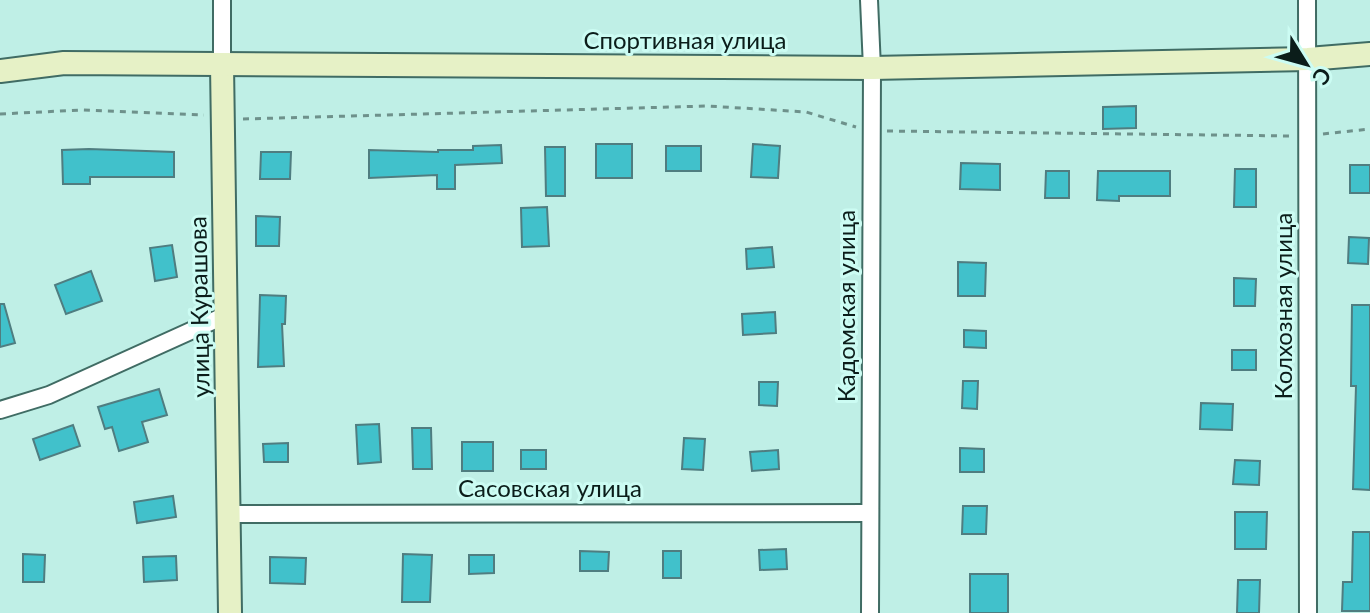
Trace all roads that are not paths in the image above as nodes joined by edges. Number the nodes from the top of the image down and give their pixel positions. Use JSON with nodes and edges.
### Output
{"nodes":[{"id":1,"x":222,"y":0,"type":"edge"},
{"id":2,"x":869,"y":0,"type":"edge"},
{"id":3,"x":1307,"y":0,"type":"edge"},
{"id":4,"x":1370,"y":54,"type":"edge"},
{"id":5,"x":1308,"y":59,"type":"junction"},
{"id":6,"x":222,"y":65,"type":"junction"},
{"id":7,"x":872,"y":68,"type":"junction"},
{"id":8,"x":0,"y":71,"type":"edge"},
{"id":9,"x":226,"y":315,"type":"junction"},
{"id":10,"x":0,"y":410,"type":"edge"},
{"id":11,"x":870,"y":513,"type":"junction"},
{"id":12,"x":230,"y":514,"type":"junction"},
{"id":13,"x":230,"y":613,"type":"edge"},
{"id":14,"x":870,"y":613,"type":"edge"},
{"id":15,"x":1308,"y":613,"type":"edge"}],
"edges":[{"from":1,"to":6,"type":"street","name":"улица Курашова"},
{"from":2,"to":7,"type":"street","name":"Кадомская улица"},
{"from":3,"to":5,"type":"street","name":"Колхозная улица"},
{"from":4,"to":5,"type":"street","name":"Спортивная улица"},
{"from":5,"to":7,"type":"street","name":"Спортивная улица"},
{"from":5,"to":15,"type":"street","name":"Колхозная улица"},
{"from":6,"to":7,"type":"street","name":"Спортивная улица"},
{"from":6,"to":8,"type":"street","name":"Спортивная улица"},
{"from":6,"to":9,"type":"street","name":"улица Курашова"},
{"from":7,"to":11,"type":"street","name":"Кадомская улица"},
{"from":9,"to":10,"type":"street"},
{"from":9,"to":12,"type":"street","name":"улица Курашова"},
{"from":11,"to":12,"type":"street","name":"Сасовская улица"},
{"from":11,"to":14,"type":"street","name":"Кадомская улица"},
{"from":12,"to":13,"type":"street","name":"улица Курашова"}]}
